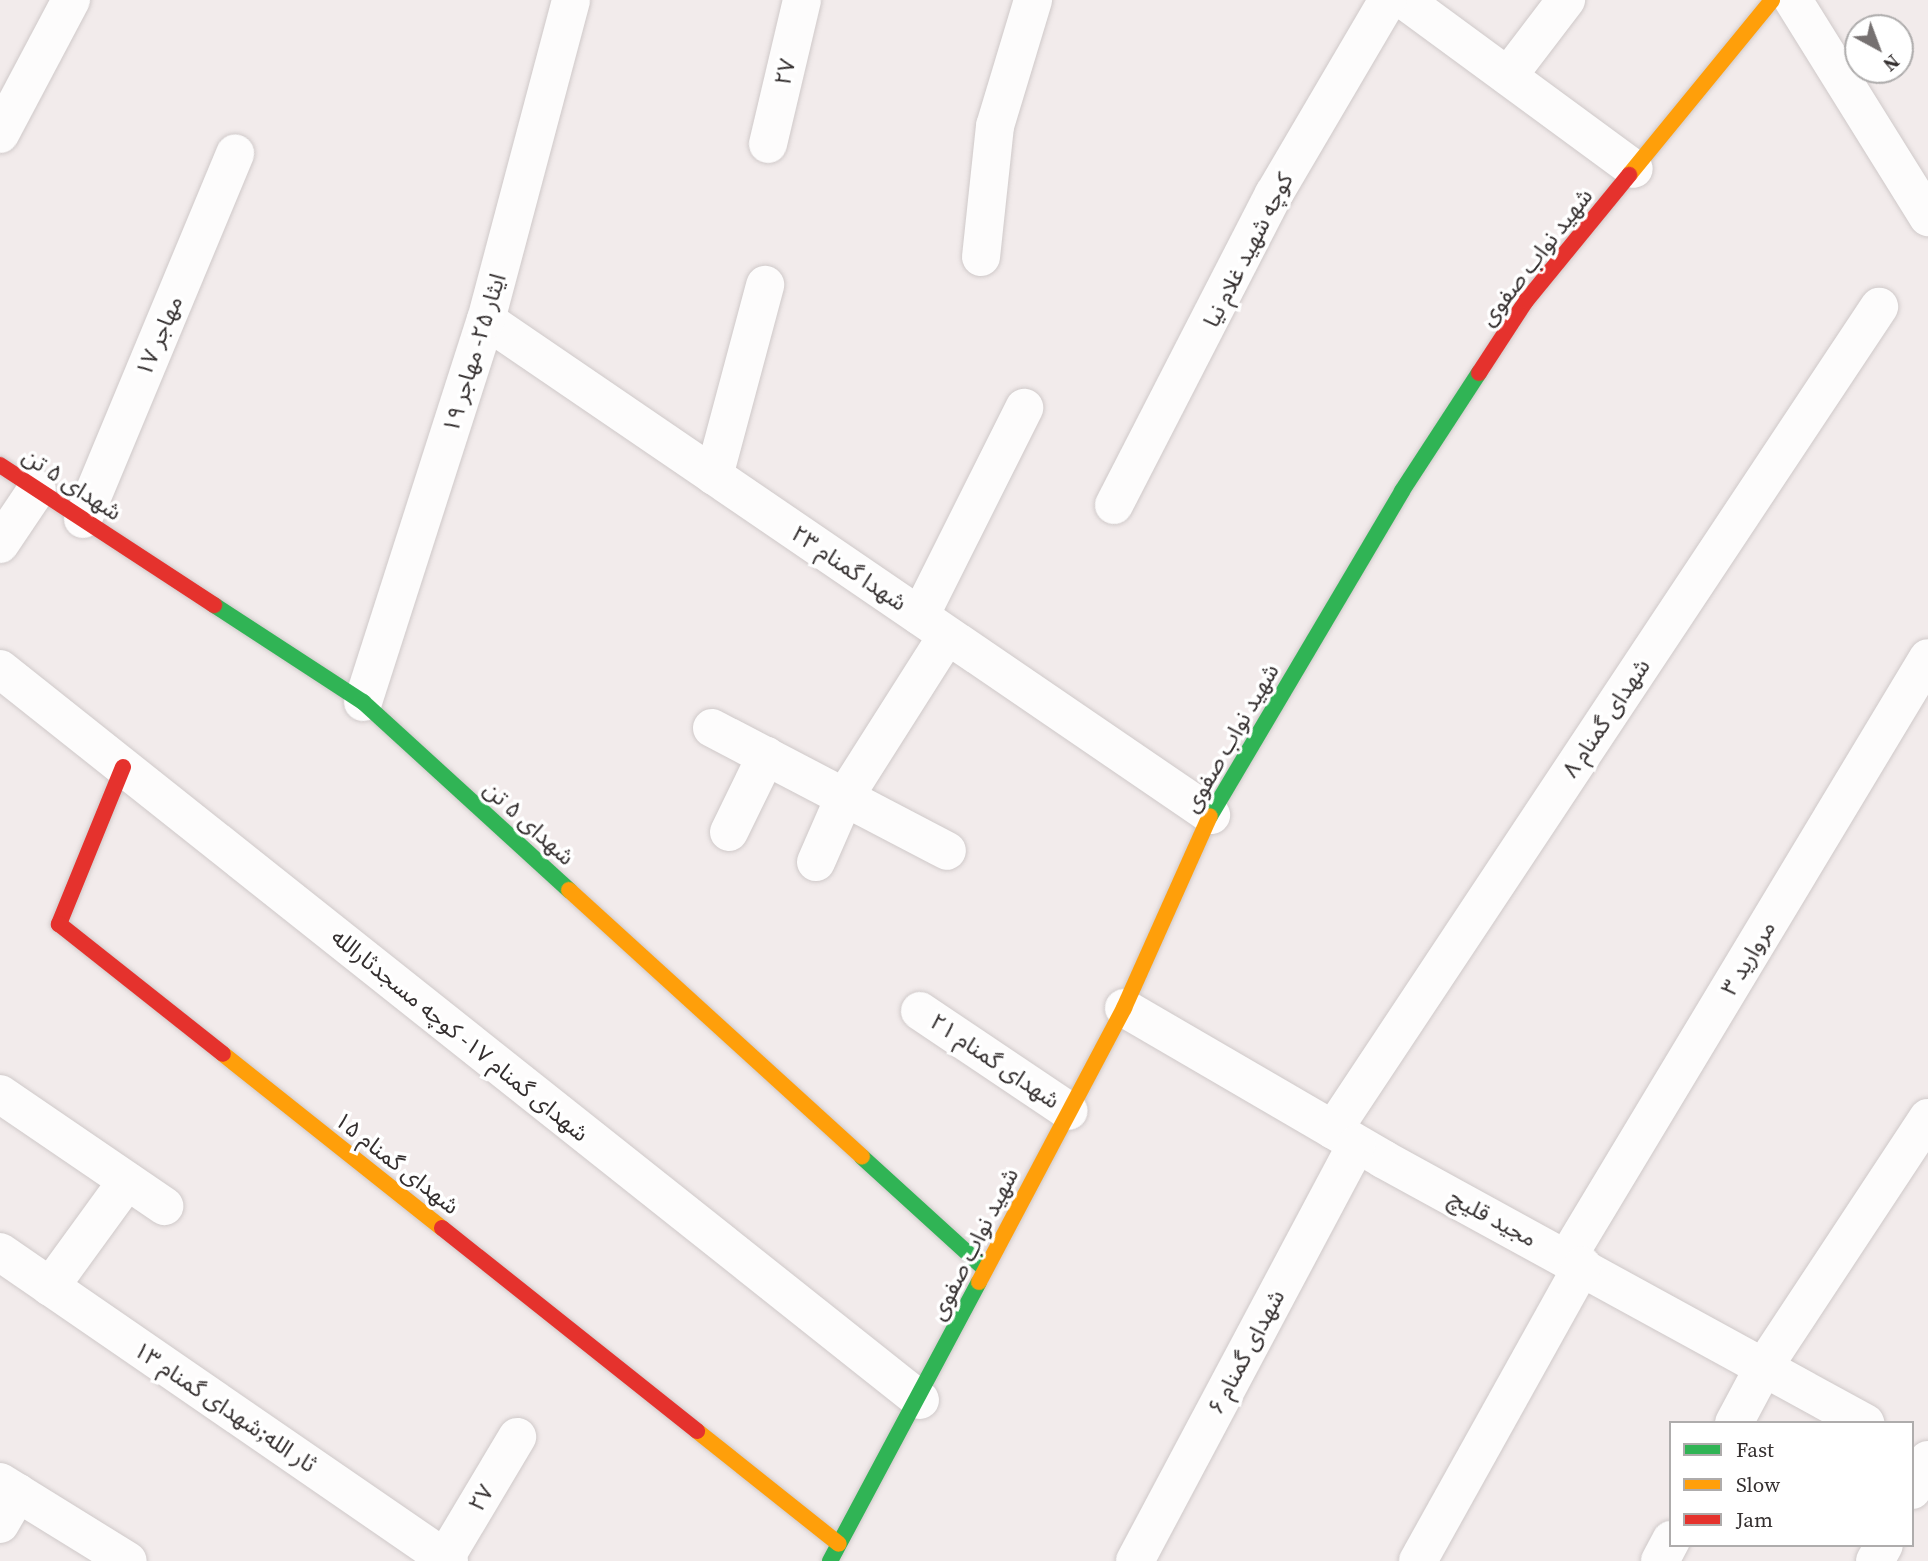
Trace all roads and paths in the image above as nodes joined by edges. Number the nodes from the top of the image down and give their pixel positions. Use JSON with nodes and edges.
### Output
{"nodes":[{"id":1,"x":71,"y":0,"type":"edge"},
{"id":2,"x":571,"y":0,"type":"edge"},
{"id":3,"x":802,"y":0,"type":"edge"},
{"id":4,"x":1033,"y":0,"type":"edge"},
{"id":5,"x":1388,"y":0,"type":"edge"},
{"id":6,"x":1404,"y":0,"type":"edge"},
{"id":7,"x":1566,"y":0,"type":"edge"},
{"id":8,"x":1772,"y":0,"type":"edge"},
{"id":9,"x":1793,"y":0,"type":"edge"},
{"id":10,"x":1508,"y":76,"type":"junction"},
{"id":11,"x":0,"y":134,"type":"edge"},
{"id":12,"x":768,"y":144,"type":"dead end"},
{"id":13,"x":235,"y":153,"type":"dead end"},
{"id":14,"x":1634,"y":169,"type":"junction"},
{"id":15,"x":1928,"y":217,"type":"edge"},
{"id":16,"x":981,"y":257,"type":"dead end"},
{"id":17,"x":765,"y":285,"type":"dead end"},
{"id":18,"x":1879,"y":307,"type":"dead end"},
{"id":19,"x":486,"y":320,"type":"junction"},
{"id":20,"x":1024,"y":408,"type":"dead end"},
{"id":21,"x":0,"y":465,"type":"edge"},
{"id":22,"x":714,"y":476,"type":"junction"},
{"id":23,"x":37,"y":489,"type":"junction"},
{"id":24,"x":1114,"y":505,"type":"dead end"},
{"id":25,"x":83,"y":519,"type":"junction"},
{"id":26,"x":0,"y":544,"type":"edge"},
{"id":27,"x":934,"y":626,"type":"junction"},
{"id":28,"x":1928,"y":658,"type":"edge"},
{"id":29,"x":0,"y":669,"type":"edge"},
{"id":30,"x":363,"y":702,"type":"junction"},
{"id":31,"x":712,"y":727,"type":"dead end"},
{"id":32,"x":766,"y":757,"type":"junction"},
{"id":33,"x":123,"y":767,"type":"junction"},
{"id":34,"x":844,"y":797,"type":"junction"},
{"id":35,"x":1211,"y":816,"type":"junction"},
{"id":36,"x":729,"y":832,"type":"dead end"},
{"id":37,"x":947,"y":851,"type":"dead end"},
{"id":38,"x":816,"y":862,"type":"dead end"},
{"id":39,"x":1124,"y":1008,"type":"junction"},
{"id":40,"x":920,"y":1011,"type":"dead end"},
{"id":41,"x":2,"y":1098,"type":"edge"},
{"id":42,"x":1069,"y":1111,"type":"junction"},
{"id":43,"x":1928,"y":1118,"type":"edge"},
{"id":44,"x":1345,"y":1137,"type":"junction"},
{"id":45,"x":127,"y":1181,"type":"junction"},
{"id":46,"x":164,"y":1206,"type":"dead end"},
{"id":47,"x":0,"y":1252,"type":"edge"},
{"id":48,"x":1575,"y":1262,"type":"junction"},
{"id":49,"x":985,"y":1269,"type":"junction"},
{"id":50,"x":50,"y":1287,"type":"junction"},
{"id":51,"x":1765,"y":1365,"type":"junction"},
{"id":52,"x":920,"y":1401,"type":"junction"},
{"id":53,"x":1735,"y":1421,"type":"edge"},
{"id":54,"x":1862,"y":1421,"type":"edge"},
{"id":55,"x":517,"y":1437,"type":"dead end"},
{"id":56,"x":1928,"y":1460,"type":"edge"},
{"id":57,"x":1914,"y":1486,"type":"edge"},
{"id":58,"x":6,"y":1500,"type":"edge"},
{"id":59,"x":839,"y":1544,"type":"junction"},
{"id":60,"x":1669,"y":1544,"type":"edge"},
{"id":61,"x":447,"y":1560,"type":"edge"},
{"id":62,"x":128,"y":1561,"type":"edge"},
{"id":63,"x":830,"y":1561,"type":"edge"},
{"id":64,"x":1135,"y":1561,"type":"edge"},
{"id":65,"x":1418,"y":1561,"type":"edge"},
{"id":66,"x":1660,"y":1561,"type":"edge"}],
"edges":[{"from":1,"to":11,"type":"street"},
{"from":2,"to":19,"type":"street","name":"ایثار ۲۵- مهاجر ۱۹"},
{"from":3,"to":12,"type":"street","name":"۲۷"},
{"from":4,"to":16,"type":"street"},
{"from":5,"to":24,"type":"street","name":"کوچه شهید غلام نیا"},
{"from":6,"to":10,"type":"street"},
{"from":7,"to":10,"type":"street"},
{"from":8,"to":14,"type":"street","name":"شهید نواب صفوی"},
{"from":9,"to":15,"type":"street"},
{"from":10,"to":14,"type":"street"},
{"from":13,"to":25,"type":"street","name":"مهاجر ۱۷"},
{"from":14,"to":35,"type":"street","name":"شهید نواب صفوی"},
{"from":17,"to":22,"type":"street"},
{"from":18,"to":44,"type":"street","name":"شهدای گمنام ۸"},
{"from":19,"to":22,"type":"street","name":"شهدا گمنام ۲۳"},
{"from":19,"to":30,"type":"street","name":"ایثار ۲۵- مهاجر ۱۹"},
{"from":20,"to":27,"type":"street"},
{"from":21,"to":23,"type":"street","name":"شهدای ۵ تن"},
{"from":22,"to":27,"type":"street","name":"شهدا گمنام ۲۳"},
{"from":23,"to":25,"type":"street","name":"شهدای ۵ تن"},
{"from":23,"to":26,"type":"street"},
{"from":25,"to":30,"type":"street","name":"شهدای ۵ تن"},
{"from":27,"to":34,"type":"street"},
{"from":27,"to":35,"type":"street","name":"شهدا گمنام ۲۳"},
{"from":28,"to":48,"type":"street","name":"مروارید ۳"},
{"from":29,"to":33,"type":"street","name":"شهدای گمنام ۱۷- كوچه مسجدثارالله"},
{"from":30,"to":49,"type":"street","name":"شهدای ۵ تن"},
{"from":31,"to":32,"type":"street"},
{"from":32,"to":34,"type":"street"},
{"from":32,"to":36,"type":"street"},
{"from":33,"to":52,"type":"street","name":"شهدای گمنام ۱۷- كوچه مسجدثارالله"},
{"from":33,"to":59,"type":"street","name":"شهدای گمنام ۱۵"},
{"from":34,"to":37,"type":"street"},
{"from":34,"to":38,"type":"street"},
{"from":35,"to":39,"type":"street","name":"شهید نواب صفوی"},
{"from":39,"to":42,"type":"street","name":"شهید نواب صفوی"},
{"from":39,"to":44,"type":"street","name":"مجید قلیچ"},
{"from":40,"to":42,"type":"street","name":"شهدای گمنام ۲۱"},
{"from":41,"to":45,"type":"street"},
{"from":42,"to":49,"type":"street","name":"شهید نواب صفوی"},
{"from":43,"to":51,"type":"street"},
{"from":44,"to":48,"type":"street","name":"مجید قلیچ"},
{"from":44,"to":64,"type":"street","name":"شهدای گمنام ۶"},
{"from":45,"to":46,"type":"street"},
{"from":45,"to":50,"type":"street"},
{"from":47,"to":50,"type":"street","name":"ثار الله;شهدای گمنام ۱۳"},
{"from":48,"to":51,"type":"street","name":"مجید قلیچ"},
{"from":48,"to":65,"type":"street","name":"مروارید ۳"},
{"from":49,"to":52,"type":"street","name":"شهید نواب صفوی"},
{"from":50,"to":61,"type":"street","name":"ثار الله;شهدای گمنام ۱۳"},
{"from":51,"to":53,"type":"street"},
{"from":51,"to":54,"type":"street","name":"مجید قلیچ"},
{"from":52,"to":59,"type":"street","name":"شهید نواب صفوی"},
{"from":55,"to":61,"type":"street","name":"۲۷"},
{"from":56,"to":57,"type":"street"},
{"from":58,"to":62,"type":"street"},
{"from":59,"to":63,"type":"street","name":"شهید نواب صفوی"},
{"from":60,"to":66,"type":"street"}]}
